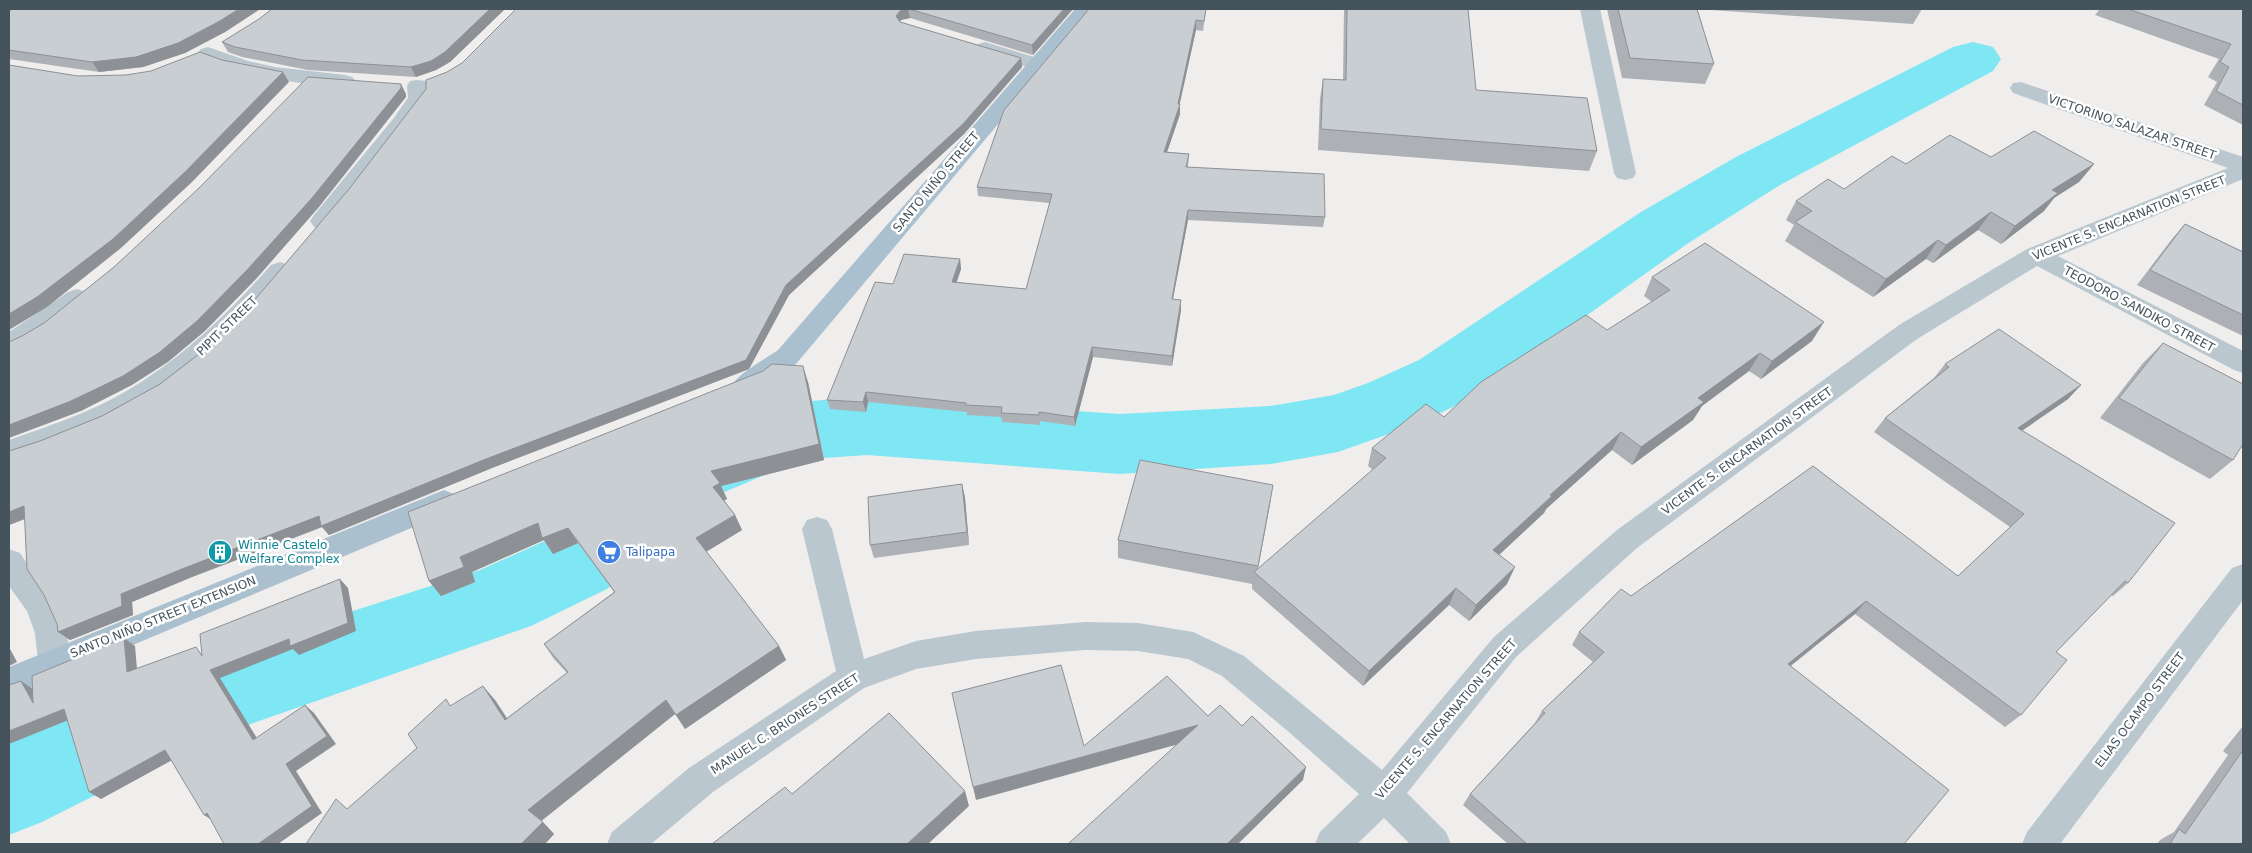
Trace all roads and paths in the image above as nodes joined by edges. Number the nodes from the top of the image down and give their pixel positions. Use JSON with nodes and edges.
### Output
{"nodes":[{"id":1,"x":1085,"y":9,"type":"edge"},
{"id":2,"x":1590,"y":9,"type":"edge"},
{"id":3,"x":229,"y":40,"type":"edge"},
{"id":4,"x":964,"y":42,"type":"edge"},
{"id":5,"x":1037,"y":64,"type":"junction"},
{"id":6,"x":308,"y":78,"type":"junction"},
{"id":7,"x":363,"y":82,"type":"edge"},
{"id":8,"x":418,"y":83,"type":"dead end"},
{"id":9,"x":2021,"y":88,"type":"dead end"},
{"id":10,"x":288,"y":99,"type":"edge"},
{"id":11,"x":2243,"y":165,"type":"edge"},
{"id":12,"x":2243,"y":170,"type":"edge"},
{"id":13,"x":1625,"y":173,"type":"dead end"},
{"id":14,"x":2036,"y":255,"type":"junction"},
{"id":15,"x":91,"y":287,"type":"edge"},
{"id":16,"x":9,"y":344,"type":"edge"},
{"id":17,"x":2243,"y":363,"type":"edge"},
{"id":18,"x":720,"y":394,"type":"edge"},
{"id":19,"x":9,"y":451,"type":"edge"},
{"id":20,"x":466,"y":493,"type":"edge"},
{"id":21,"x":817,"y":529,"type":"dead end"},
{"id":22,"x":9,"y":562,"type":"edge"},
{"id":23,"x":2243,"y":577,"type":"edge"},
{"id":24,"x":54,"y":661,"type":"junction"},
{"id":25,"x":853,"y":677,"type":"junction"},
{"id":26,"x":9,"y":682,"type":"edge"},
{"id":27,"x":1384,"y":794,"type":"junction"},
{"id":28,"x":624,"y":844,"type":"edge"},
{"id":29,"x":1332,"y":844,"type":"edge"},
{"id":30,"x":1434,"y":844,"type":"edge"},
{"id":31,"x":2039,"y":844,"type":"edge"}],
"edges":[{"from":1,"to":5,"type":"main road","name":"SANTO NIÑO STREET"},
{"from":2,"to":13,"type":"street"},
{"from":3,"to":6,"type":"street"},
{"from":4,"to":5,"type":"street"},
{"from":5,"to":18,"type":"main road","name":"SANTO NIÑO STREET"},
{"from":6,"to":7,"type":"street"},
{"from":6,"to":10,"type":"street"},
{"from":8,"to":19,"type":"street","name":"PIPIT STREET"},
{"from":9,"to":11,"type":"street","name":"VICTORINO SALAZAR STREET"},
{"from":12,"to":14,"type":"street","name":"VICENTE S. ENCARNATION STREET"},
{"from":14,"to":17,"type":"street","name":"TEODORO SANDIKO STREET"},
{"from":14,"to":27,"type":"street","name":"VICENTE S. ENCARNATION STREET"},
{"from":15,"to":16,"type":"street"},
{"from":20,"to":24,"type":"main road","name":"SANTO NIÑO STREET EXTENSION"},
{"from":21,"to":25,"type":"street"},
{"from":22,"to":24,"type":"street"},
{"from":23,"to":31,"type":"street","name":"ELIAS OCAMPO STREET"},
{"from":24,"to":26,"type":"main road","name":"SANTO NIÑO STREET EXTENSION"},
{"from":25,"to":27,"type":"street","name":"MANUEL C. BRIONES STREET"},
{"from":25,"to":28,"type":"street","name":"MANUEL C. BRIONES STREET"},
{"from":27,"to":29,"type":"street","name":"VICENTE S. ENCARNATION STREET"},
{"from":27,"to":30,"type":"street","name":"MANUEL C. BRIONES STREET"}]}
